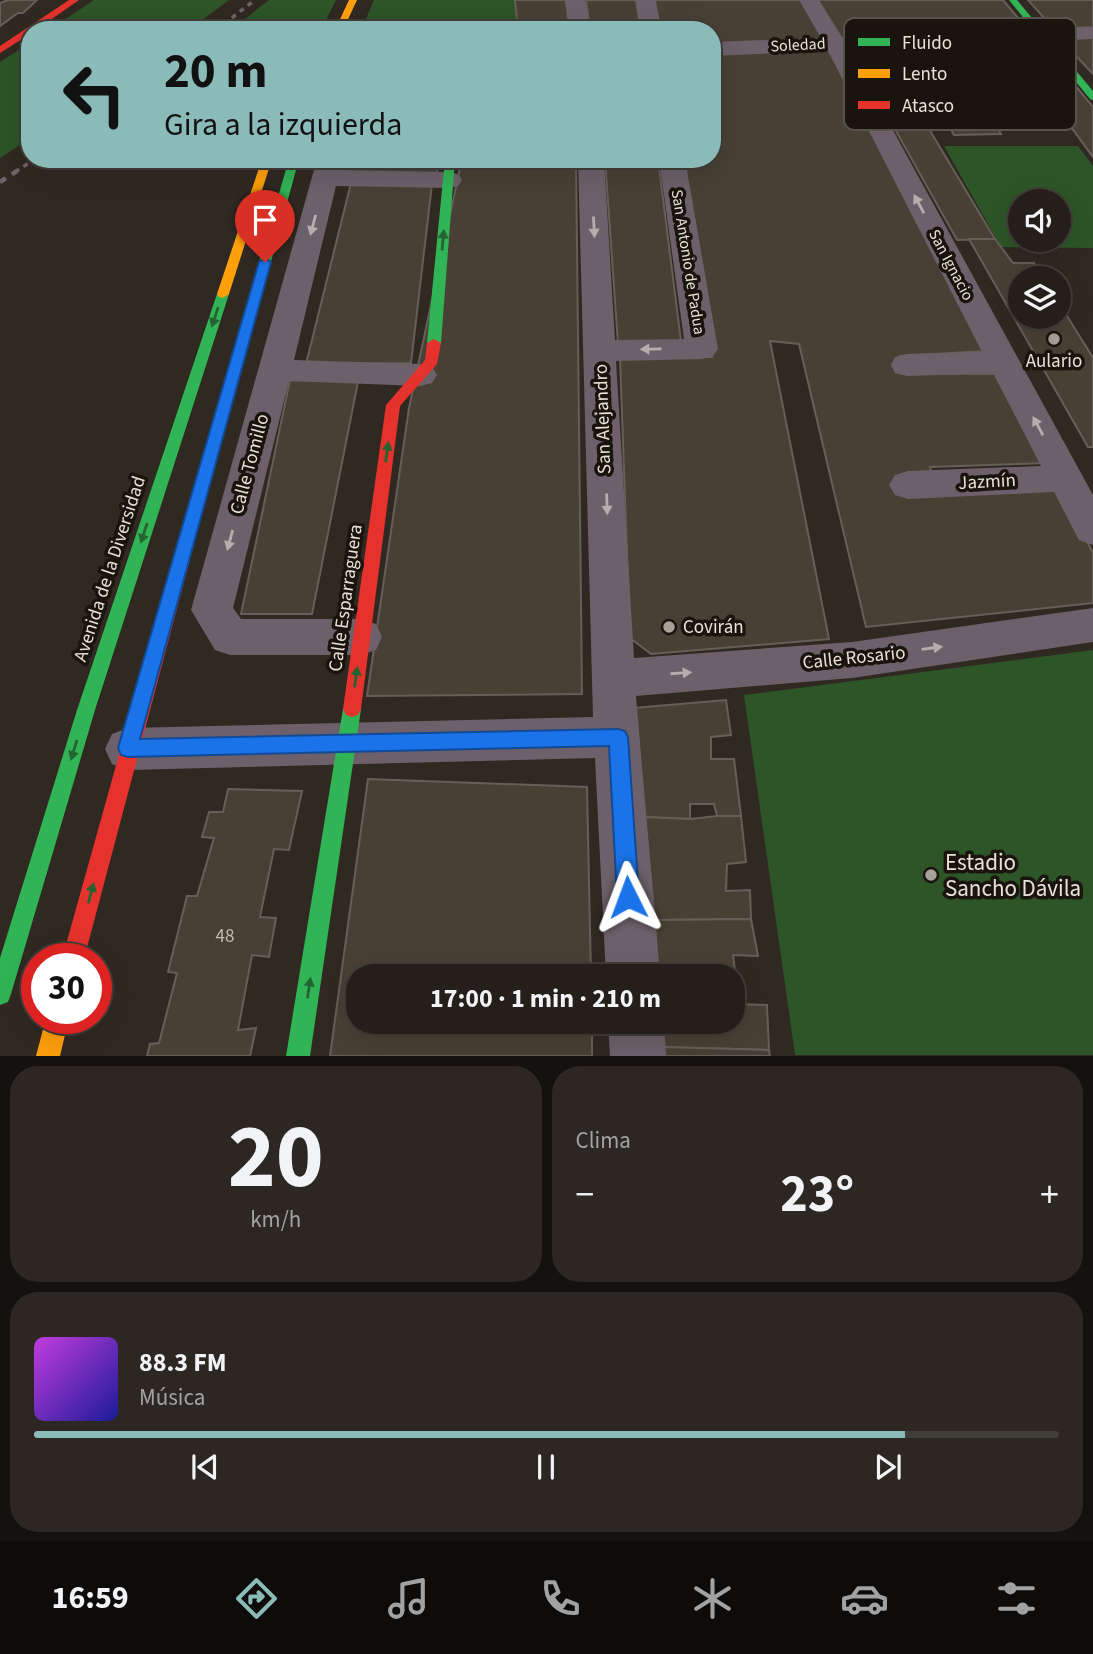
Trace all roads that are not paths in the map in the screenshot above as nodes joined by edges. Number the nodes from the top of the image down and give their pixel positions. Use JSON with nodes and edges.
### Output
{"nodes":[{"id":1,"x":75,"y":0,"type":"edge"},
{"id":2,"x":354,"y":0,"type":"edge"},
{"id":3,"x":575,"y":0,"type":"edge"},
{"id":4,"x":645,"y":0,"type":"edge"},
{"id":5,"x":809,"y":0,"type":"edge"},
{"id":6,"x":1013,"y":0,"type":"edge"},
{"id":7,"x":1027,"y":18,"type":"edge"},
{"id":8,"x":44,"y":21,"type":"edge"},
{"id":9,"x":344,"y":21,"type":"edge"},
{"id":10,"x":578,"y":21,"type":"edge"},
{"id":11,"x":649,"y":21,"type":"edge"},
{"id":12,"x":21,"y":36,"type":"edge"},
{"id":13,"x":835,"y":44,"type":"junction"},
{"id":14,"x":844,"y":44,"type":"edge"},
{"id":15,"x":0,"y":49,"type":"edge"},
{"id":16,"x":721,"y":49,"type":"edge"},
{"id":17,"x":844,"y":61,"type":"edge"},
{"id":18,"x":1076,"y":77,"type":"edge"},
{"id":19,"x":1093,"y":97,"type":"edge"},
{"id":20,"x":880,"y":130,"type":"edge"},
{"id":21,"x":264,"y":168,"type":"edge"},
{"id":22,"x":291,"y":168,"type":"edge"},
{"id":23,"x":328,"y":168,"type":"edge"},
{"id":24,"x":591,"y":168,"type":"edge"},
{"id":25,"x":673,"y":168,"type":"edge"},
{"id":26,"x":450,"y":169,"type":"edge"},
{"id":27,"x":601,"y":351,"type":"junction"},
{"id":28,"x":1003,"y":362,"type":"junction"},
{"id":29,"x":907,"y":365,"type":"dead end"},
{"id":30,"x":275,"y":370,"type":"junction"},
{"id":31,"x":421,"y":375,"type":"junction"},
{"id":32,"x":1065,"y":478,"type":"junction"},
{"id":33,"x":908,"y":485,"type":"dead end"},
{"id":34,"x":1093,"y":530,"type":"edge"},
{"id":35,"x":1093,"y":625,"type":"edge"},
{"id":36,"x":361,"y":637,"type":"junction"},
{"id":37,"x":613,"y":678,"type":"junction"},
{"id":38,"x":618,"y":737,"type":"junction"},
{"id":39,"x":347,"y":745,"type":"junction"},
{"id":40,"x":128,"y":748,"type":"junction"},
{"id":41,"x":78,"y":943,"type":"edge"},
{"id":42,"x":632,"y":964,"type":"edge"},
{"id":43,"x":0,"y":994,"type":"edge"},
{"id":44,"x":54,"y":1034,"type":"edge"},
{"id":45,"x":637,"y":1034,"type":"edge"},
{"id":46,"x":48,"y":1055,"type":"edge"},
{"id":47,"x":298,"y":1055,"type":"edge"},
{"id":48,"x":638,"y":1055,"type":"edge"}],
"edges":[{"from":1,"to":8,"type":"main road"},
{"from":2,"to":9,"type":"main road"},
{"from":3,"to":10,"type":"street"},
{"from":4,"to":11,"type":"street"},
{"from":5,"to":13,"type":"street","name":"San Ignacio"},
{"from":6,"to":7,"type":"main road"},
{"from":12,"to":15,"type":"main road"},
{"from":13,"to":14,"type":"street","name":"Soledad"},
{"from":13,"to":16,"type":"street","name":"Soledad"},
{"from":17,"to":13,"type":"street","name":"San Ignacio","one_way":true},
{"from":18,"to":19,"type":"main road"},
{"from":28,"to":20,"type":"street","name":"San Ignacio","one_way":true},
{"from":21,"to":43,"type":"main road","name":"Avenida de la Diversidad","one_way":true},
{"from":22,"to":40,"type":"main road"},
{"from":23,"to":26,"type":"street"},
{"from":23,"to":30,"type":"street","name":"Calle Tomillo","one_way":true},
{"from":24,"to":27,"type":"street","name":"San Alejandro","one_way":true},
{"from":25,"to":27,"type":"street","name":"San Antonio de Padua","one_way":true},
{"from":31,"to":26,"type":"main road","name":"Calle Esparraguera","one_way":true},
{"from":27,"to":37,"type":"street","name":"San Alejandro","one_way":true},
{"from":28,"to":29,"type":"street"},
{"from":32,"to":28,"type":"street","name":"San Ignacio","one_way":true},
{"from":30,"to":31,"type":"street"},
{"from":30,"to":36,"type":"street","name":"Calle Tomillo","one_way":true},
{"from":36,"to":31,"type":"main road","name":"Calle Esparraguera","one_way":true},
{"from":32,"to":33,"type":"street","name":"Jazmín"},
{"from":32,"to":34,"type":"street","name":"San Ignacio"},
{"from":37,"to":35,"type":"street","name":"Calle Rosario","one_way":true},
{"from":39,"to":36,"type":"main road","name":"Calle Esparraguera","one_way":true},
{"from":37,"to":38,"type":"street","name":"San Alejandro"},
{"from":38,"to":39,"type":"street"},
{"from":38,"to":42,"type":"street","name":"San Alejandro"},
{"from":39,"to":40,"type":"street"},
{"from":47,"to":39,"type":"main road","name":"Calle Esparraguera","one_way":true},
{"from":41,"to":40,"type":"main road","one_way":true},
{"from":44,"to":46,"type":"main road"},
{"from":45,"to":48,"type":"street"}]}
